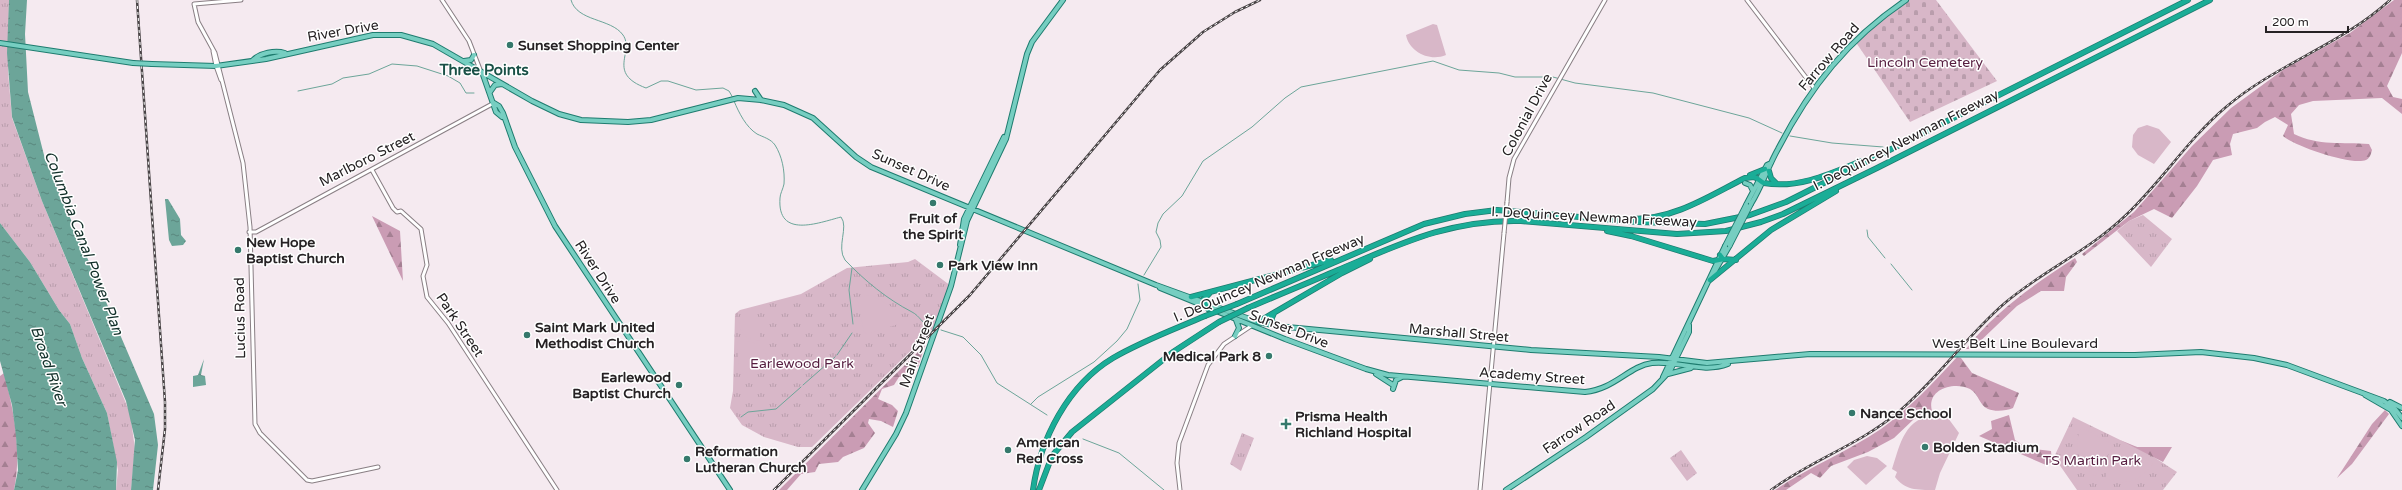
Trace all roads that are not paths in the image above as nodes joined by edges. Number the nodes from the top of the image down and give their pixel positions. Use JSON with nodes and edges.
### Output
{"nodes":[{"id":1,"x":241,"y":0,"type":"edge"},
{"id":2,"x":442,"y":0,"type":"edge"},
{"id":3,"x":1063,"y":0,"type":"edge"},
{"id":4,"x":1605,"y":0,"type":"edge"},
{"id":5,"x":1747,"y":0,"type":"edge"},
{"id":6,"x":1906,"y":0,"type":"edge"},
{"id":7,"x":2188,"y":0,"type":"edge"},
{"id":8,"x":2210,"y":0,"type":"edge"},
{"id":9,"x":0,"y":43,"type":"edge"},
{"id":10,"x":474,"y":55,"type":"junction"},
{"id":11,"x":463,"y":61,"type":"junction"},
{"id":12,"x":217,"y":66,"type":"junction"},
{"id":13,"x":481,"y":72,"type":"junction"},
{"id":14,"x":502,"y":84,"type":"junction"},
{"id":15,"x":1814,"y":88,"type":"junction"},
{"id":16,"x":490,"y":92,"type":"junction"},
{"id":17,"x":748,"y":98,"type":"junction"},
{"id":18,"x":761,"y":100,"type":"junction"},
{"id":19,"x":494,"y":104,"type":"junction"},
{"id":20,"x":1879,"y":155,"type":"junction"},
{"id":21,"x":1877,"y":168,"type":"junction"},
{"id":22,"x":372,"y":170,"type":"junction"},
{"id":23,"x":1767,"y":170,"type":"junction"},
{"id":24,"x":1745,"y":180,"type":"junction"},
{"id":25,"x":1761,"y":181,"type":"junction"},
{"id":26,"x":1776,"y":183,"type":"junction"},
{"id":27,"x":1753,"y":191,"type":"junction"},
{"id":28,"x":970,"y":209,"type":"junction"},
{"id":29,"x":1613,"y":220,"type":"junction"},
{"id":30,"x":1562,"y":224,"type":"junction"},
{"id":31,"x":249,"y":232,"type":"junction"},
{"id":32,"x":1373,"y":246,"type":"junction"},
{"id":33,"x":1380,"y":253,"type":"junction"},
{"id":34,"x":1721,"y":257,"type":"junction"},
{"id":35,"x":1736,"y":260,"type":"junction"},
{"id":36,"x":1717,"y":262,"type":"junction"},
{"id":37,"x":1711,"y":278,"type":"junction"},
{"id":38,"x":1156,"y":285,"type":"junction"},
{"id":39,"x":1179,"y":288,"type":"dead end"},
{"id":40,"x":1228,"y":288,"type":"junction"},
{"id":41,"x":1180,"y":293,"type":"junction"},
{"id":42,"x":1191,"y":297,"type":"junction"},
{"id":43,"x":1203,"y":301,"type":"junction"},
{"id":44,"x":1208,"y":309,"type":"junction"},
{"id":45,"x":1275,"y":312,"type":"junction"},
{"id":46,"x":1236,"y":320,"type":"junction"},
{"id":47,"x":1258,"y":322,"type":"junction"},
{"id":48,"x":1251,"y":326,"type":"junction"},
{"id":49,"x":1277,"y":326,"type":"junction"},
{"id":50,"x":1235,"y":336,"type":"junction"},
{"id":51,"x":1275,"y":336,"type":"junction"},
{"id":52,"x":1494,"y":346,"type":"junction"},
{"id":53,"x":1642,"y":356,"type":"junction"},
{"id":54,"x":1659,"y":357,"type":"joint"},
{"id":55,"x":1674,"y":359,"type":"junction"},
{"id":56,"x":1732,"y":362,"type":"junction"},
{"id":57,"x":1643,"y":365,"type":"junction"},
{"id":58,"x":1671,"y":365,"type":"junction"},
{"id":59,"x":1693,"y":368,"type":"junction"},
{"id":60,"x":1371,"y":371,"type":"junction"},
{"id":61,"x":1394,"y":375,"type":"joint"},
{"id":62,"x":1666,"y":375,"type":"junction"},
{"id":63,"x":1408,"y":376,"type":"junction"},
{"id":64,"x":1662,"y":379,"type":"junction"},
{"id":65,"x":1491,"y":385,"type":"junction"},
{"id":66,"x":2364,"y":394,"type":"junction"},
{"id":67,"x":2384,"y":400,"type":"junction"},
{"id":68,"x":2402,"y":408,"type":"edge"},
{"id":69,"x":2400,"y":416,"type":"edge"},
{"id":70,"x":2402,"y":426,"type":"edge"},
{"id":71,"x":378,"y":467,"type":"dead end"},
{"id":72,"x":556,"y":490,"type":"edge"},
{"id":73,"x":730,"y":490,"type":"edge"},
{"id":74,"x":862,"y":490,"type":"edge"},
{"id":75,"x":1033,"y":490,"type":"edge"},
{"id":76,"x":1039,"y":490,"type":"edge"},
{"id":77,"x":1180,"y":490,"type":"edge"},
{"id":78,"x":1480,"y":490,"type":"edge"},
{"id":79,"x":1506,"y":490,"type":"edge"}],
"edges":[{"from":1,"to":12,"type":"street","name":"Lucius Road"},
{"from":2,"to":10,"type":"street"},
{"from":3,"to":28,"type":"main road","name":"Main Street"},
{"from":4,"to":52,"type":"street","name":"Colonial Drive","bridge":true},
{"from":5,"to":15,"type":"street"},
{"from":6,"to":15,"type":"main road","name":"Farrow Road"},
{"from":7,"to":20,"type":"highway","name":"I. DeQuincey Newman Freeway"},
{"from":8,"to":21,"type":"highway","name":"I. DeQuincey Newman Freeway"},
{"from":9,"to":12,"type":"main road","name":"River Drive","bridge":true},
{"from":10,"to":11,"type":"main road"},
{"from":10,"to":13,"type":"street"},
{"from":11,"to":12,"type":"main road","name":"River Drive"},
{"from":11,"to":13,"type":"main road","name":"River Drive"},
{"from":12,"to":31,"type":"street","name":"Lucius Road"},
{"from":13,"to":14,"type":"main road","name":"Sunset Drive"},
{"from":13,"to":16,"type":"main road","name":"River Drive"},
{"from":14,"to":16,"type":"main road"},
{"from":14,"to":17,"type":"main road","name":"Sunset Drive"},
{"from":15,"to":23,"type":"main road","name":"Farrow Road"},
{"from":16,"to":19,"type":"main road","name":"River Drive"},
{"from":17,"to":18,"type":"main road","name":"Sunset Drive"},
{"from":17,"to":18,"type":"main road"},
{"from":18,"to":28,"type":"main road","name":"Sunset Drive"},
{"from":19,"to":22,"type":"street","name":"Marlboro Street"},
{"from":19,"to":73,"type":"main road","name":"River Drive"},
{"from":20,"to":26,"type":"highway"},
{"from":20,"to":29,"type":"highway","name":"I. DeQuincey Newman Freeway"},
{"from":21,"to":30,"type":"highway","name":"I. DeQuincey Newman Freeway"},
{"from":21,"to":35,"type":"highway"},
{"from":22,"to":31,"type":"street","name":"Marlboro Street"},
{"from":22,"to":72,"type":"street","name":"Park Street"},
{"from":23,"to":24,"type":"highway"},
{"from":23,"to":25,"type":"main road","name":"Farrow Road"},
{"from":23,"to":26,"type":"highway"},
{"from":24,"to":25,"type":"highway"},
{"from":24,"to":27,"type":"main road"},
{"from":24,"to":29,"type":"highway"},
{"from":25,"to":26,"type":"highway"},
{"from":25,"to":27,"type":"main road","name":"Farrow Road"},
{"from":25,"to":34,"type":"main road","name":"Farrow Road","bridge":true},
{"from":27,"to":34,"type":"main road","name":"Farrow Road","bridge":true},
{"from":28,"to":38,"type":"main road","name":"Sunset Drive"},
{"from":28,"to":74,"type":"main road","name":"Main Street"},
{"from":29,"to":32,"type":"highway","name":"I. DeQuincey Newman Freeway"},
{"from":30,"to":33,"type":"highway","name":"I. DeQuincey Newman Freeway"},
{"from":30,"to":36,"type":"highway"},
{"from":31,"to":71,"type":"street","name":"Lucius Road"},
{"from":32,"to":40,"type":"highway"},
{"from":32,"to":75,"type":"highway","name":"I. DeQuincey Newman Freeway","bridge":true},
{"from":33,"to":45,"type":"highway"},
{"from":33,"to":76,"type":"highway","name":"I. DeQuincey Newman Freeway","bridge":true},
{"from":34,"to":35,"type":"highway"},
{"from":34,"to":36,"type":"highway"},
{"from":34,"to":37,"type":"main road","name":"Farrow Road"},
{"from":35,"to":37,"type":"highway"},
{"from":36,"to":37,"type":"main road","name":"Farrow Road"},
{"from":37,"to":55,"type":"main road","name":"Farrow Road"},
{"from":38,"to":41,"type":"main road","name":"Sunset Drive"},
{"from":38,"to":44,"type":"main road","name":"Sunset Drive"},
{"from":39,"to":41,"type":"main road"},
{"from":40,"to":42,"type":"highway"},
{"from":40,"to":43,"type":"highway"},
{"from":41,"to":42,"type":"main road","name":"Sunset Drive"},
{"from":42,"to":43,"type":"main road","name":"Sunset Drive"},
{"from":43,"to":44,"type":"highway"},
{"from":43,"to":47,"type":"main road","name":"Sunset Drive"},
{"from":44,"to":46,"type":"main road","name":"Sunset Drive"},
{"from":45,"to":47,"type":"highway"},
{"from":45,"to":49,"type":"highway"},
{"from":46,"to":48,"type":"main road","name":"Sunset Drive"},
{"from":46,"to":50,"type":"main road"},
{"from":47,"to":48,"type":"main road"},
{"from":47,"to":49,"type":"main road","name":"Marshall Street"},
{"from":48,"to":50,"type":"street"},
{"from":48,"to":51,"type":"main road","name":"Sunset Drive"},
{"from":49,"to":51,"type":"main road"},
{"from":49,"to":52,"type":"main road","name":"Marshall Street"},
{"from":50,"to":77,"type":"street"},
{"from":51,"to":60,"type":"main road","name":"Sunset Drive"},
{"from":52,"to":53,"type":"main road","name":"Marshall Street"},
{"from":52,"to":65,"type":"street","name":"Colonial Drive"},
{"from":53,"to":54,"type":"main road","name":"Marshall Street"},
{"from":53,"to":57,"type":"main road"},
{"from":54,"to":55,"type":"main road","name":"West Belt Line Boulevard"},
{"from":55,"to":56,"type":"main road","name":"West Belt Line Boulevard"},
{"from":55,"to":58,"type":"main road","name":"Farrow Road"},
{"from":56,"to":59,"type":"main road","name":"Academy Street"},
{"from":56,"to":66,"type":"main road","name":"West Belt Line Boulevard"},
{"from":57,"to":58,"type":"main road","name":"Academy Street"},
{"from":57,"to":65,"type":"main road","name":"Academy Street"},
{"from":58,"to":59,"type":"main road","name":"Academy Street"},
{"from":58,"to":62,"type":"main road","name":"Farrow Road"},
{"from":58,"to":64,"type":"main road","name":"Farrow Road"},
{"from":59,"to":62,"type":"main road"},
{"from":60,"to":61,"type":"main road","name":"Sunset Drive"},
{"from":60,"to":63,"type":"main road"},
{"from":61,"to":63,"type":"main road","name":"Academy Street"},
{"from":62,"to":64,"type":"main road","name":"Farrow Road"},
{"from":63,"to":65,"type":"main road","name":"Academy Street"},
{"from":64,"to":79,"type":"main road","name":"Farrow Road"},
{"from":65,"to":78,"type":"street","name":"Colonial Drive"},
{"from":66,"to":67,"type":"main road","name":"West Belt Line Boulevard"},
{"from":66,"to":69,"type":"main road","name":"West Belt Line Boulevard"},
{"from":67,"to":68,"type":"main road"},
{"from":67,"to":69,"type":"main road","name":"West Belt Line Boulevard"},
{"from":69,"to":70,"type":"main road","name":"West Belt Line Boulevard"}]}
